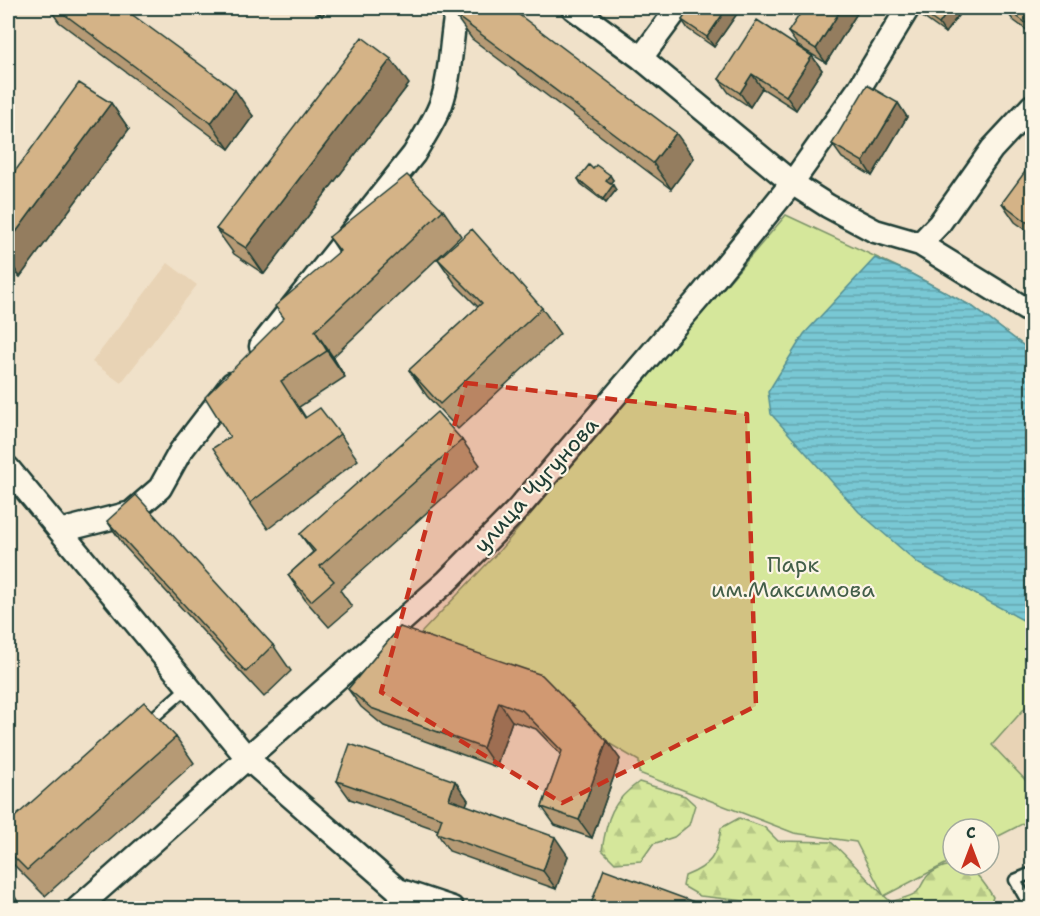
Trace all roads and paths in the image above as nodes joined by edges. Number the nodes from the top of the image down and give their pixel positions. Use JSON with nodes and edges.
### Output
{"nodes":[{"id":1,"x":456,"y":8,"type":"edge"},
{"id":2,"x":573,"y":8,"type":"edge"},
{"id":3,"x":678,"y":8,"type":"edge"},
{"id":4,"x":908,"y":8,"type":"edge"},
{"id":5,"x":641,"y":58,"type":"junction"},
{"id":6,"x":1032,"y":106,"type":"edge"},
{"id":7,"x":792,"y":183,"type":"junction"},
{"id":8,"x":920,"y":244,"type":"junction"},
{"id":9,"x":1032,"y":313,"type":"edge"},
{"id":10,"x":8,"y":468,"type":"edge"},
{"id":11,"x":60,"y":531,"type":"junction"},
{"id":12,"x":189,"y":687,"type":"junction"},
{"id":13,"x":137,"y":733,"type":"edge"},
{"id":14,"x":248,"y":759,"type":"junction"},
{"id":15,"x":1032,"y":873,"type":"edge"},
{"id":16,"x":401,"y":899,"type":"edge"},
{"id":17,"x":78,"y":909,"type":"edge"},
{"id":18,"x":452,"y":909,"type":"edge"},
{"id":19,"x":1031,"y":909,"type":"edge"}],
"edges":[{"from":1,"to":11,"type":"street"},
{"from":2,"to":5,"type":"street"},
{"from":3,"to":5,"type":"street"},
{"from":4,"to":7,"type":"street","name":"улица Чугунова"},
{"from":5,"to":7,"type":"street"},
{"from":6,"to":8,"type":"street"},
{"from":7,"to":8,"type":"street"},
{"from":7,"to":14,"type":"street","name":"улица Чугунова"},
{"from":8,"to":9,"type":"street"},
{"from":10,"to":11,"type":"street"},
{"from":11,"to":12,"type":"street"},
{"from":12,"to":13,"type":"lane"},
{"from":12,"to":14,"type":"street"},
{"from":14,"to":16,"type":"street"},
{"from":14,"to":17,"type":"street","name":"улица Чугунова"},
{"from":15,"to":19,"type":"lane"},
{"from":16,"to":18,"type":"street"}]}
